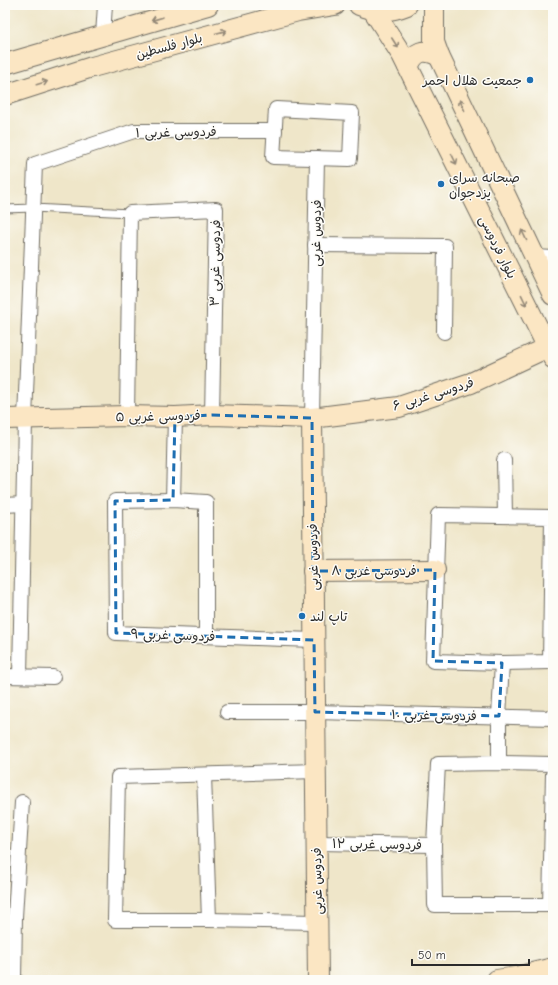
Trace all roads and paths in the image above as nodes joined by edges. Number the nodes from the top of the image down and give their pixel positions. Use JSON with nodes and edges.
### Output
{"nodes":[{"id":1,"x":105,"y":5,"type":"edge"},
{"id":2,"x":208,"y":5,"type":"edge"},
{"id":3,"x":335,"y":5,"type":"edge"},
{"id":4,"x":407,"y":5,"type":"edge"},
{"id":5,"x":434,"y":5,"type":"edge"},
{"id":6,"x":298,"y":8,"type":"edge"},
{"id":7,"x":366,"y":8,"type":"edge"},
{"id":8,"x":104,"y":35,"type":"junction"},
{"id":9,"x":439,"y":56,"type":"junction"},
{"id":10,"x":5,"y":64,"type":"edge"},
{"id":11,"x":408,"y":68,"type":"junction"},
{"id":12,"x":5,"y":94,"type":"edge"},
{"id":13,"x":275,"y":131,"type":"junction"},
{"id":14,"x":317,"y":158,"type":"junction"},
{"id":15,"x":33,"y":208,"type":"junction"},
{"id":16,"x":5,"y":209,"type":"edge"},
{"id":17,"x":130,"y":212,"type":"junction"},
{"id":18,"x":316,"y":245,"type":"junction"},
{"id":19,"x":544,"y":257,"type":"edge"},
{"id":20,"x":553,"y":295,"type":"edge"},
{"id":21,"x":444,"y":332,"type":"dead end"},
{"id":22,"x":550,"y":353,"type":"edge"},
{"id":23,"x":212,"y":415,"type":"junction"},
{"id":24,"x":127,"y":416,"type":"junction"},
{"id":25,"x":175,"y":417,"type":"junction"},
{"id":26,"x":312,"y":418,"type":"junction"},
{"id":27,"x":5,"y":419,"type":"edge"},
{"id":28,"x":25,"y":419,"type":"junction"},
{"id":29,"x":504,"y":460,"type":"dead end"},
{"id":30,"x":173,"y":500,"type":"junction"},
{"id":31,"x":23,"y":504,"type":"junction"},
{"id":32,"x":5,"y":505,"type":"edge"},
{"id":33,"x":505,"y":516,"type":"junction"},
{"id":34,"x":435,"y":570,"type":"junction"},
{"id":35,"x":313,"y":571,"type":"junction"},
{"id":36,"x":206,"y":636,"type":"junction"},
{"id":37,"x":314,"y":640,"type":"junction"},
{"id":38,"x":502,"y":663,"type":"junction"},
{"id":39,"x":5,"y":676,"type":"edge"},
{"id":40,"x":20,"y":676,"type":"junction"},
{"id":41,"x":53,"y":677,"type":"dead end"},
{"id":42,"x":226,"y":712,"type":"dead end"},
{"id":43,"x":315,"y":712,"type":"junction"},
{"id":44,"x":499,"y":716,"type":"junction"},
{"id":45,"x":553,"y":718,"type":"edge"},
{"id":46,"x":499,"y":763,"type":"junction"},
{"id":47,"x":553,"y":764,"type":"edge"},
{"id":48,"x":316,"y":771,"type":"junction"},
{"id":49,"x":204,"y":774,"type":"junction"},
{"id":50,"x":553,"y":774,"type":"edge"},
{"id":51,"x":22,"y":802,"type":"dead end"},
{"id":52,"x":316,"y":843,"type":"junction"},
{"id":53,"x":434,"y":845,"type":"junction"},
{"id":54,"x":552,"y":847,"type":"edge"},
{"id":55,"x":10,"y":917,"type":"edge"},
{"id":56,"x":209,"y":920,"type":"junction"},
{"id":57,"x":317,"y":922,"type":"junction"},
{"id":58,"x":553,"y":968,"type":"edge"},
{"id":59,"x":510,"y":979,"type":"edge"},
{"id":60,"x":14,"y":980,"type":"edge"},
{"id":61,"x":318,"y":980,"type":"edge"}],
"edges":[{"from":1,"to":8,"type":"street"},
{"from":2,"to":8,"type":"main road","one_way":true},
{"from":3,"to":6,"type":"main road","name":"بلوار فلسطین"},
{"from":4,"to":7,"type":"main road"},
{"from":5,"to":9,"type":"main road"},
{"from":12,"to":6,"type":"main road","name":"بلوار فلسطین","one_way":true},
{"from":7,"to":11,"type":"main road","name":"بلوار فردوسی","one_way":true},
{"from":8,"to":10,"type":"main road"},
{"from":9,"to":11,"type":"main road"},
{"from":19,"to":9,"type":"main road","one_way":true},
{"from":11,"to":22,"type":"main road","name":"بلوار فردوسی","one_way":true},
{"from":13,"to":14,"type":"street"},
{"from":13,"to":14,"type":"street"},
{"from":13,"to":15,"type":"street","name":"فردوسی غربی ۱"},
{"from":14,"to":18,"type":"street","name":"فردوس غربی"},
{"from":15,"to":16,"type":"lane"},
{"from":15,"to":17,"type":"lane"},
{"from":15,"to":28,"type":"street"},
{"from":17,"to":23,"type":"street","name":"فردوسی غربی ۳"},
{"from":17,"to":24,"type":"street"},
{"from":18,"to":21,"type":"street"},
{"from":18,"to":26,"type":"street","name":"فردوس غربی"},
{"from":19,"to":20,"type":"main road"},
{"from":22,"to":26,"type":"main road","name":"فردوسی غربی ۶"},
{"from":23,"to":25,"type":"main road","name":"فردوسی غربی ۵"},
{"from":23,"to":26,"type":"main road","name":"فردوسی غربی ۵"},
{"from":24,"to":25,"type":"main road","name":"فردوسی غربی ۵"},
{"from":24,"to":28,"type":"main road","name":"فردوسی غربی ۵"},
{"from":25,"to":30,"type":"street"},
{"from":26,"to":35,"type":"main road","name":"فردوس غربی"},
{"from":27,"to":28,"type":"main road","name":"فردوسی غربی ۵"},
{"from":28,"to":31,"type":"street"},
{"from":29,"to":33,"type":"street"},
{"from":30,"to":36,"type":"street"},
{"from":30,"to":36,"type":"street","name":"فردوسی غربی ۹"},
{"from":31,"to":32,"type":"street"},
{"from":31,"to":40,"type":"street"},
{"from":33,"to":34,"type":"street"},
{"from":33,"to":38,"type":"street"},
{"from":34,"to":35,"type":"main road","name":"فردوسی غربی ۸"},
{"from":34,"to":38,"type":"street"},
{"from":35,"to":37,"type":"main road","name":"فردوس غربی"},
{"from":36,"to":37,"type":"street","name":"فردوسی غربی ۹"},
{"from":37,"to":43,"type":"main road","name":"فردوس غربی"},
{"from":38,"to":44,"type":"street"},
{"from":39,"to":40,"type":"street"},
{"from":40,"to":41,"type":"street"},
{"from":42,"to":43,"type":"street","name":"فردوسی غربی ۱۰"},
{"from":43,"to":44,"type":"street","name":"فردوسی غربی ۱۰"},
{"from":43,"to":48,"type":"main road","name":"فردوس غربی"},
{"from":44,"to":45,"type":"street","name":"فردوسی غربی ۱۰"},
{"from":44,"to":46,"type":"street"},
{"from":46,"to":47,"type":"street","name":"فردوسی غربی ۱۲"},
{"from":46,"to":53,"type":"street","name":"فردوسی غربی ۱۲"},
{"from":48,"to":49,"type":"street"},
{"from":48,"to":52,"type":"main road","name":"فردوس غربی"},
{"from":49,"to":56,"type":"street"},
{"from":49,"to":56,"type":"street"},
{"from":50,"to":54,"type":"street"},
{"from":51,"to":55,"type":"street"},
{"from":52,"to":53,"type":"street","name":"فردوسی غربی ۱۲"},
{"from":52,"to":57,"type":"main road","name":"فردوس غربی"},
{"from":53,"to":54,"type":"street"},
{"from":55,"to":60,"type":"street"},
{"from":56,"to":57,"type":"street"},
{"from":57,"to":61,"type":"main road","name":"فردوس غربی"},
{"from":58,"to":59,"type":"main road"}]}
